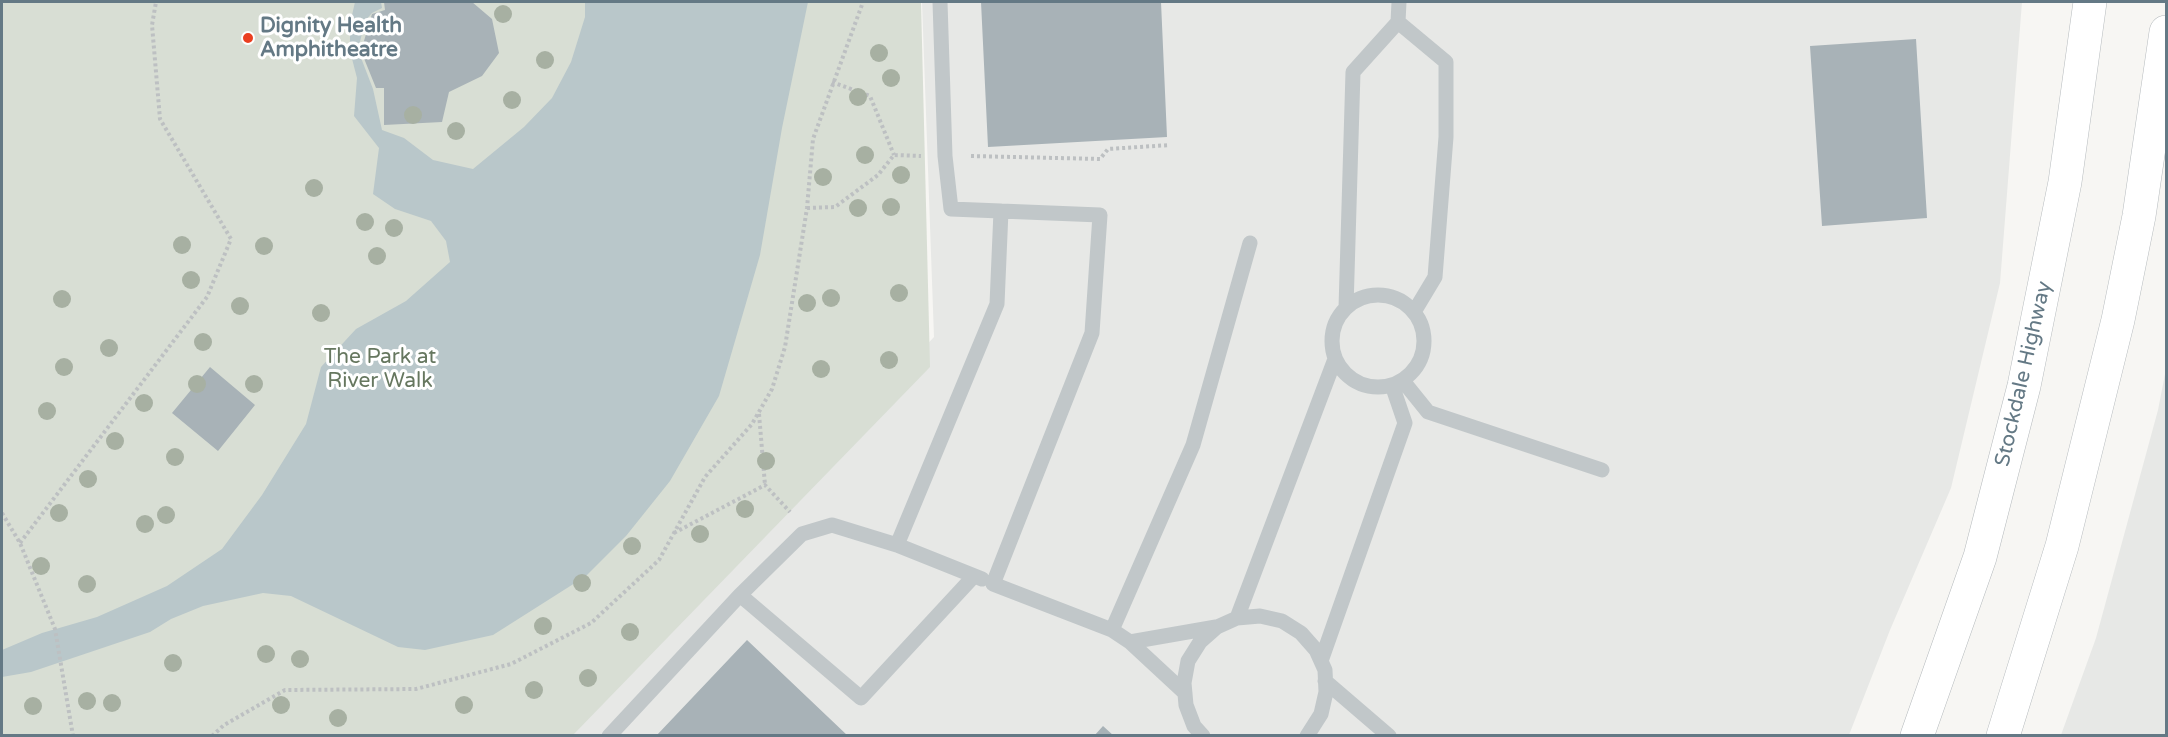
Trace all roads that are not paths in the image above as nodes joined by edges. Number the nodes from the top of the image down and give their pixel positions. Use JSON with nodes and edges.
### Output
{"nodes":[{"id":1,"x":940,"y":2,"type":"edge"},
{"id":2,"x":1398,"y":2,"type":"edge"},
{"id":3,"x":2090,"y":2,"type":"edge"},
{"id":4,"x":1398,"y":22,"type":"junction"},
{"id":5,"x":2166,"y":32,"type":"edge"},
{"id":6,"x":1001,"y":211,"type":"junction"},
{"id":7,"x":1250,"y":243,"type":"dead end"},
{"id":8,"x":1346,"y":308,"type":"junction"},
{"id":9,"x":1414,"y":312,"type":"junction"},
{"id":10,"x":1335,"y":359,"type":"junction"},
{"id":11,"x":1398,"y":383,"type":"junction"},
{"id":12,"x":1602,"y":470,"type":"dead end"},
{"id":13,"x":897,"y":545,"type":"junction"},
{"id":14,"x":974,"y":576,"type":"junction"},
{"id":15,"x":993,"y":584,"type":"junction"},
{"id":16,"x":741,"y":595,"type":"junction"},
{"id":17,"x":1237,"y":618,"type":"junction"},
{"id":18,"x":1217,"y":627,"type":"junction"},
{"id":19,"x":1112,"y":630,"type":"junction"},
{"id":20,"x":1130,"y":642,"type":"junction"},
{"id":21,"x":1321,"y":661,"type":"junction"},
{"id":22,"x":1325,"y":681,"type":"junction"},
{"id":23,"x":1185,"y":693,"type":"junction"},
{"id":24,"x":609,"y":735,"type":"edge"},
{"id":25,"x":1201,"y":735,"type":"edge"},
{"id":26,"x":1307,"y":735,"type":"edge"},
{"id":27,"x":1389,"y":735,"type":"edge"},
{"id":28,"x":1917,"y":735,"type":"edge"},
{"id":29,"x":2003,"y":735,"type":"edge"}],
"edges":[{"from":1,"to":6,"type":"lane"},
{"from":2,"to":4,"type":"lane"},
{"from":3,"to":28,"type":"main road","name":"Stockdale Highway"},
{"from":4,"to":8,"type":"lane"},
{"from":4,"to":9,"type":"lane"},
{"from":5,"to":29,"type":"main road"},
{"from":6,"to":13,"type":"lane"},
{"from":6,"to":15,"type":"lane"},
{"from":7,"to":19,"type":"lane"},
{"from":8,"to":9,"type":"lane"},
{"from":8,"to":10,"type":"lane"},
{"from":9,"to":11,"type":"lane"},
{"from":10,"to":11,"type":"lane"},
{"from":10,"to":17,"type":"lane"},
{"from":11,"to":12,"type":"lane"},
{"from":11,"to":21,"type":"lane"},
{"from":13,"to":14,"type":"lane"},
{"from":13,"to":16,"type":"lane"},
{"from":14,"to":15,"type":"lane"},
{"from":14,"to":16,"type":"lane"},
{"from":15,"to":19,"type":"lane"},
{"from":16,"to":24,"type":"lane"},
{"from":17,"to":18,"type":"lane"},
{"from":17,"to":21,"type":"lane"},
{"from":18,"to":20,"type":"lane"},
{"from":18,"to":23,"type":"lane"},
{"from":19,"to":20,"type":"lane"},
{"from":20,"to":23,"type":"lane"},
{"from":21,"to":22,"type":"lane"},
{"from":22,"to":26,"type":"lane"},
{"from":22,"to":27,"type":"lane"},
{"from":23,"to":25,"type":"lane"}]}
